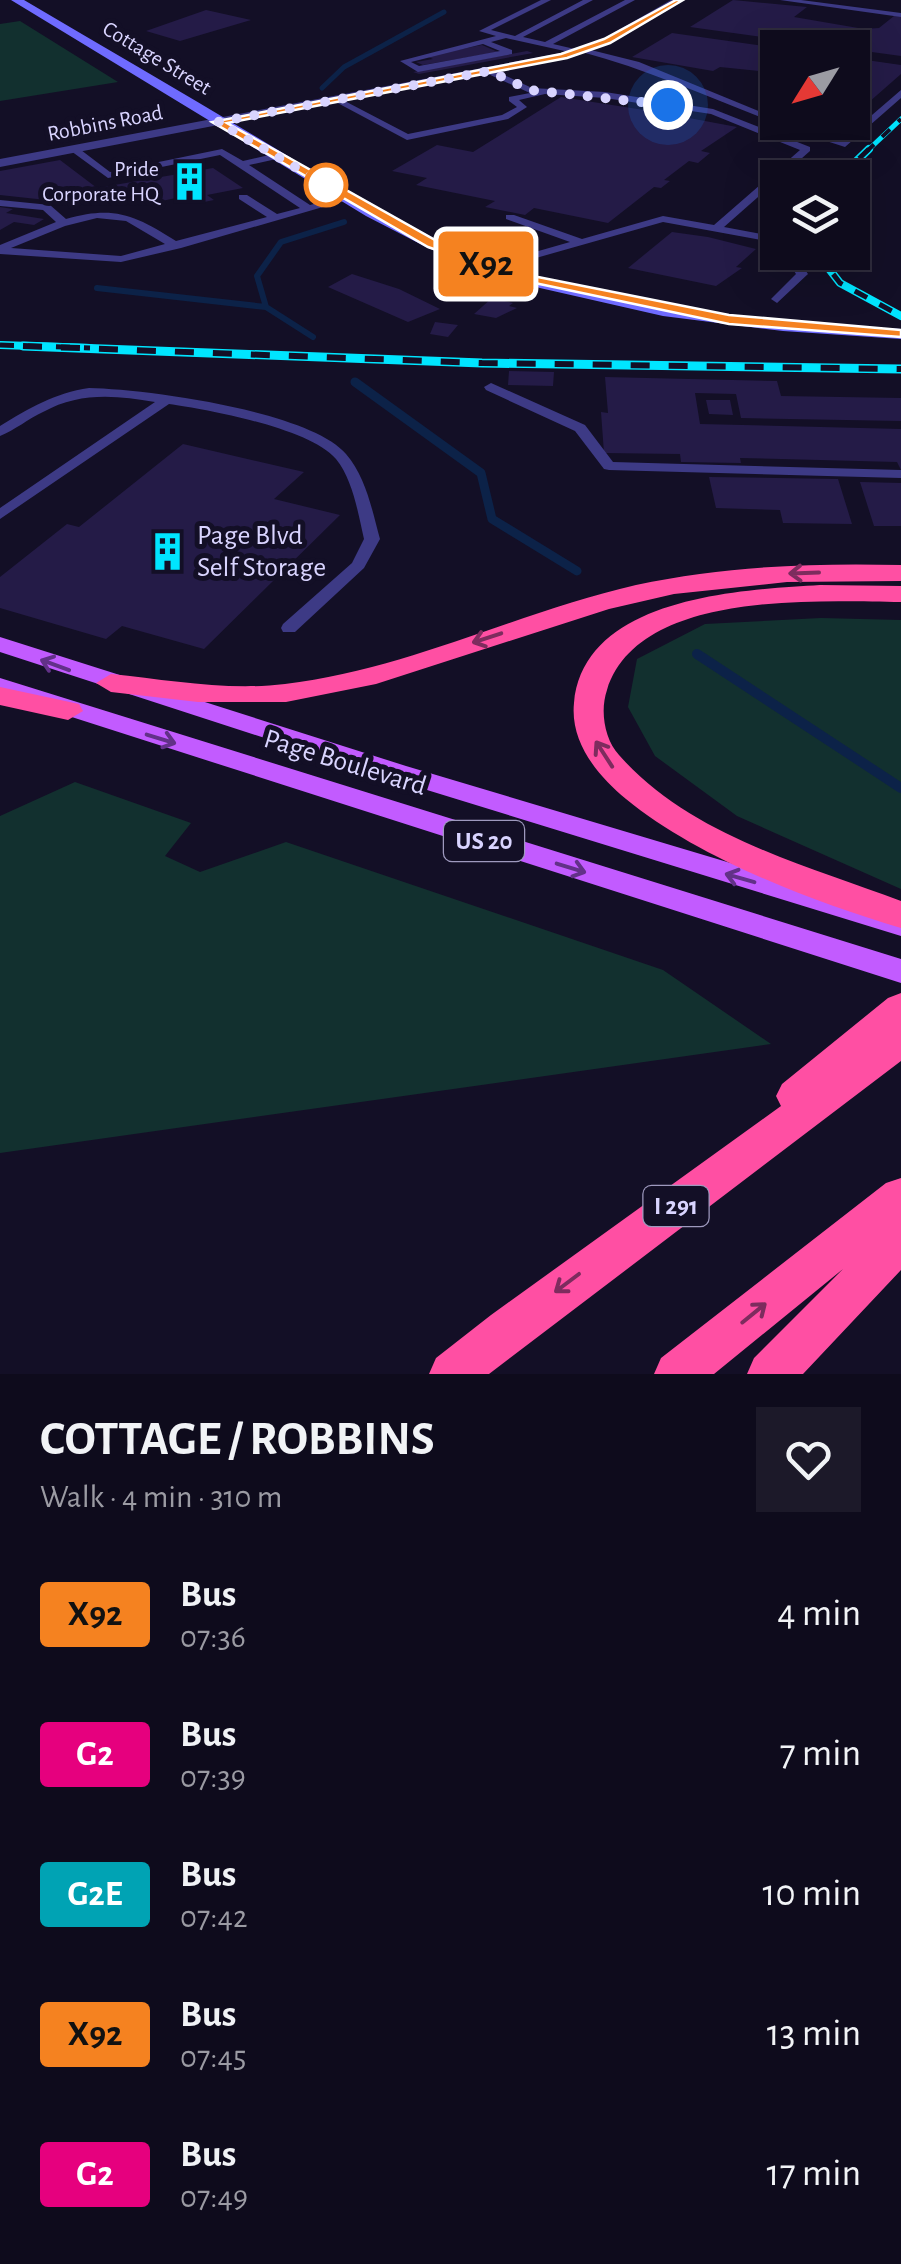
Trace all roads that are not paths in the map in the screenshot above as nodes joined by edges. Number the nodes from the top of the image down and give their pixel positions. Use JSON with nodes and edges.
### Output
{"nodes":[{"id":1,"x":16,"y":0,"type":"edge"},
{"id":2,"x":547,"y":0,"type":"edge"},
{"id":3,"x":590,"y":0,"type":"edge"},
{"id":4,"x":631,"y":0,"type":"edge"},
{"id":5,"x":679,"y":0,"type":"edge"},
{"id":6,"x":784,"y":0,"type":"edge"},
{"id":7,"x":834,"y":0,"type":"edge"},
{"id":8,"x":901,"y":12,"type":"edge"},
{"id":9,"x":506,"y":36,"type":"junction"},
{"id":10,"x":518,"y":38,"type":"junction"},
{"id":11,"x":486,"y":43,"type":"junction"},
{"id":12,"x":549,"y":43,"type":"junction"},
{"id":13,"x":580,"y":51,"type":"junction"},
{"id":14,"x":489,"y":71,"type":"junction"},
{"id":15,"x":543,"y":92,"type":"junction"},
{"id":16,"x":901,"y":93,"type":"edge"},
{"id":17,"x":336,"y":100,"type":"junction"},
{"id":18,"x":760,"y":115,"type":"edge"},
{"id":19,"x":870,"y":121,"type":"edge"},
{"id":20,"x":218,"y":122,"type":"junction"},
{"id":21,"x":74,"y":150,"type":"junction"},
{"id":22,"x":278,"y":156,"type":"junction"},
{"id":23,"x":0,"y":163,"type":"edge"},
{"id":24,"x":241,"y":164,"type":"junction"},
{"id":25,"x":243,"y":197,"type":"dead end"},
{"id":26,"x":349,"y":198,"type":"junction"},
{"id":27,"x":0,"y":203,"type":"edge"},
{"id":28,"x":307,"y":208,"type":"junction"},
{"id":29,"x":276,"y":217,"type":"junction"},
{"id":30,"x":510,"y":218,"type":"dead end"},
{"id":31,"x":64,"y":223,"type":"junction"},
{"id":32,"x":716,"y":228,"type":"junction"},
{"id":33,"x":760,"y":237,"type":"edge"},
{"id":34,"x":581,"y":242,"type":"junction"},
{"id":35,"x":177,"y":246,"type":"junction"},
{"id":36,"x":4,"y":251,"type":"edge"},
{"id":37,"x":0,"y":262,"type":"edge"},
{"id":38,"x":505,"y":270,"type":"junction"},
{"id":39,"x":799,"y":270,"type":"edge"},
{"id":40,"x":777,"y":299,"type":"dead end"},
{"id":41,"x":901,"y":334,"type":"edge"},
{"id":42,"x":491,"y":387,"type":"dead end"},
{"id":43,"x":168,"y":398,"type":"junction"},
{"id":44,"x":0,"y":432,"type":"edge"},
{"id":45,"x":901,"y":474,"type":"edge"},
{"id":46,"x":0,"y":515,"type":"edge"},
{"id":47,"x":901,"y":574,"type":"edge"},
{"id":48,"x":901,"y":594,"type":"edge"},
{"id":49,"x":289,"y":628,"type":"dead end"},
{"id":50,"x":0,"y":644,"type":"edge"},
{"id":51,"x":111,"y":683,"type":"junction"},
{"id":52,"x":0,"y":686,"type":"edge"},
{"id":53,"x":0,"y":696,"type":"edge"},
{"id":54,"x":68,"y":710,"type":"junction"},
{"id":55,"x":901,"y":915,"type":"edge"},
{"id":56,"x":901,"y":925,"type":"edge"},
{"id":57,"x":901,"y":971,"type":"edge"},
{"id":58,"x":895,"y":1024,"type":"edge"},
{"id":59,"x":901,"y":1196,"type":"edge"},
{"id":60,"x":901,"y":1240,"type":"edge"},
{"id":61,"x":455,"y":1372,"type":"edge"},
{"id":62,"x":678,"y":1374,"type":"edge"},
{"id":63,"x":772,"y":1374,"type":"edge"}],
"edges":[{"from":1,"to":20,"type":"main road","name":"Cottage Street"},
{"from":2,"to":9,"type":"lane"},
{"from":3,"to":10,"type":"lane"},
{"from":4,"to":12,"type":"lane"},
{"from":5,"to":13,"type":"street","name":"Robbins Road"},
{"from":6,"to":8,"type":"lane"},
{"from":7,"to":8,"type":"lane"},
{"from":9,"to":10,"type":"lane"},
{"from":9,"to":11,"type":"lane"},
{"from":10,"to":12,"type":"lane"},
{"from":11,"to":11,"type":"lane"},
{"from":12,"to":13,"type":"lane"},
{"from":13,"to":14,"type":"street","name":"Robbins Road"},
{"from":13,"to":18,"type":"lane"},
{"from":14,"to":15,"type":"lane"},
{"from":14,"to":17,"type":"street","name":"Robbins Road"},
{"from":15,"to":17,"type":"lane"},
{"from":15,"to":32,"type":"lane"},
{"from":16,"to":19,"type":"lane"},
{"from":17,"to":20,"type":"street","name":"Robbins Road"},
{"from":20,"to":21,"type":"street","name":"Robbins Road"},
{"from":20,"to":22,"type":"main road","name":"Cottage Street"},
{"from":21,"to":23,"type":"street","name":"Robbins Road"},
{"from":21,"to":24,"type":"lane"},
{"from":22,"to":24,"type":"lane"},
{"from":22,"to":26,"type":"main road","name":"Cottage Street"},
{"from":24,"to":28,"type":"lane"},
{"from":25,"to":29,"type":"lane"},
{"from":26,"to":28,"type":"lane"},
{"from":26,"to":38,"type":"main road","name":"Cottage Street"},
{"from":27,"to":31,"type":"lane"},
{"from":28,"to":29,"type":"lane"},
{"from":29,"to":35,"type":"lane"},
{"from":30,"to":34,"type":"lane"},
{"from":31,"to":35,"type":"lane"},
{"from":31,"to":36,"type":"lane"},
{"from":32,"to":33,"type":"lane"},
{"from":32,"to":34,"type":"lane"},
{"from":34,"to":38,"type":"lane"},
{"from":35,"to":36,"type":"lane"},
{"from":36,"to":37,"type":"lane"},
{"from":38,"to":41,"type":"main road","name":"Cottage Street"},
{"from":39,"to":40,"type":"lane"},
{"from":42,"to":45,"type":"lane"},
{"from":43,"to":44,"type":"lane"},
{"from":43,"to":46,"type":"lane"},
{"from":43,"to":49,"type":"lane"},
{"from":47,"to":51,"type":"highway","one_way":true},
{"from":55,"to":48,"type":"highway","one_way":true},
{"from":51,"to":50,"type":"main road","name":"Page Boulevard","one_way":true},
{"from":56,"to":51,"type":"main road","name":"Page Boulevard","one_way":true},
{"from":52,"to":54,"type":"main road","name":"Page Boulevard","number":"US 20"},
{"from":53,"to":54,"type":"highway"},
{"from":54,"to":57,"type":"main road","name":"Page Boulevard","number":"US 20","one_way":true},
{"from":58,"to":61,"type":"highway","number":"I 291","one_way":true},
{"from":62,"to":59,"type":"highway","one_way":true},
{"from":60,"to":63,"type":"highway"}]}
